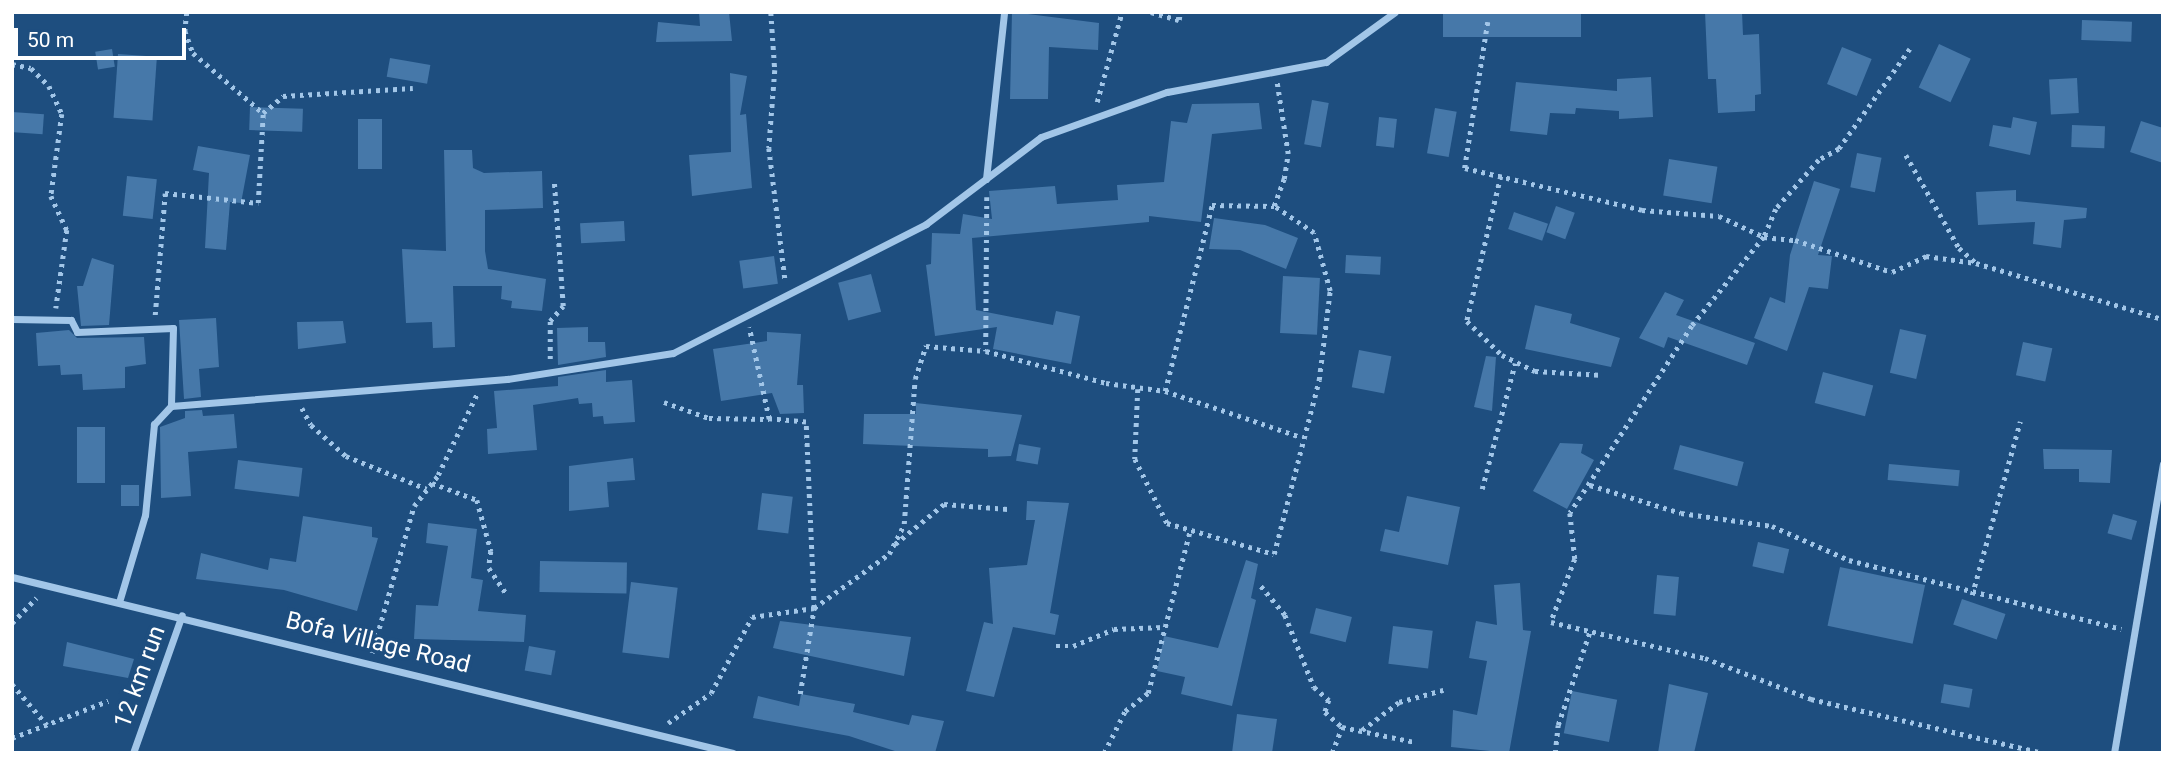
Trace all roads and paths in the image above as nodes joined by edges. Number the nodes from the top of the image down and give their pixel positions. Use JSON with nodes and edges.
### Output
{"nodes":[{"id":1,"x":187,"y":12,"type":"edge"},
{"id":2,"x":771,"y":12,"type":"edge"},
{"id":3,"x":1004,"y":12,"type":"edge"},
{"id":4,"x":1122,"y":12,"type":"edge"},
{"id":5,"x":1151,"y":12,"type":"edge"},
{"id":6,"x":1180,"y":12,"type":"edge"},
{"id":7,"x":1395,"y":12,"type":"edge"},
{"id":8,"x":1488,"y":22,"type":"dead end"},
{"id":9,"x":1910,"y":50,"type":"dead end"},
{"id":10,"x":12,"y":64,"type":"edge"},
{"id":11,"x":1276,"y":74,"type":"junction"},
{"id":12,"x":413,"y":88,"type":"dead end"},
{"id":13,"x":262,"y":113,"type":"junction"},
{"id":14,"x":1093,"y":116,"type":"junction"},
{"id":15,"x":1906,"y":155,"type":"dead end"},
{"id":16,"x":1501,"y":176,"type":"junction"},
{"id":17,"x":986,"y":178,"type":"junction"},
{"id":18,"x":554,"y":179,"type":"dead end"},
{"id":19,"x":1274,"y":206,"type":"junction"},
{"id":20,"x":1763,"y":237,"type":"junction"},
{"id":21,"x":1976,"y":262,"type":"junction"},
{"id":22,"x":789,"y":298,"type":"junction"},
{"id":23,"x":746,"y":316,"type":"junction"},
{"id":24,"x":12,"y":318,"type":"edge"},
{"id":25,"x":2163,"y":318,"type":"edge"},
{"id":26,"x":55,"y":319,"type":"junction"},
{"id":27,"x":154,"y":330,"type":"junction"},
{"id":28,"x":986,"y":351,"type":"junction"},
{"id":29,"x":1515,"y":363,"type":"junction"},
{"id":30,"x":550,"y":374,"type":"junction"},
{"id":31,"x":1603,"y":375,"type":"dead end"},
{"id":32,"x":483,"y":381,"type":"junction"},
{"id":33,"x":1138,"y":388,"type":"junction"},
{"id":34,"x":1165,"y":391,"type":"junction"},
{"id":35,"x":297,"y":398,"type":"junction"},
{"id":36,"x":664,"y":401,"type":"dead end"},
{"id":37,"x":171,"y":405,"type":"junction"},
{"id":38,"x":769,"y":419,"type":"junction"},
{"id":39,"x":2020,"y":422,"type":"dead end"},
{"id":40,"x":1301,"y":437,"type":"junction"},
{"id":41,"x":2163,"y":464,"type":"edge"},
{"id":42,"x":432,"y":483,"type":"junction"},
{"id":43,"x":1590,"y":485,"type":"junction"},
{"id":44,"x":427,"y":489,"type":"junction"},
{"id":45,"x":1482,"y":489,"type":"dead end"},
{"id":46,"x":1008,"y":509,"type":"dead end"},
{"id":47,"x":1190,"y":531,"type":"junction"},
{"id":48,"x":892,"y":547,"type":"junction"},
{"id":49,"x":12,"y":577,"type":"edge"},
{"id":50,"x":52,"y":585,"type":"junction"},
{"id":51,"x":1261,"y":586,"type":"dead end"},
{"id":52,"x":506,"y":593,"type":"dead end"},
{"id":53,"x":1972,"y":595,"type":"junction"},
{"id":54,"x":120,"y":599,"type":"junction"},
{"id":55,"x":814,"y":608,"type":"junction"},
{"id":56,"x":182,"y":615,"type":"junction"},
{"id":57,"x":12,"y":623,"type":"edge"},
{"id":58,"x":1163,"y":627,"type":"junction"},
{"id":59,"x":1590,"y":631,"type":"junction"},
{"id":60,"x":2138,"y":635,"type":"junction"},
{"id":61,"x":1056,"y":646,"type":"dead end"},
{"id":62,"x":369,"y":661,"type":"junction"},
{"id":63,"x":12,"y":684,"type":"edge"},
{"id":64,"x":1443,"y":690,"type":"dead end"},
{"id":65,"x":800,"y":694,"type":"dead end"},
{"id":66,"x":108,"y":701,"type":"dead end"},
{"id":67,"x":47,"y":725,"type":"junction"},
{"id":68,"x":1342,"y":727,"type":"junction"},
{"id":69,"x":1361,"y":731,"type":"junction"},
{"id":70,"x":653,"y":733,"type":"junction"},
{"id":71,"x":12,"y":738,"type":"edge"},
{"id":72,"x":1415,"y":742,"type":"dead end"},
{"id":73,"x":133,"y":753,"type":"edge"},
{"id":74,"x":733,"y":753,"type":"edge"},
{"id":75,"x":1104,"y":753,"type":"edge"},
{"id":76,"x":1332,"y":753,"type":"edge"},
{"id":77,"x":1555,"y":753,"type":"edge"},
{"id":78,"x":2043,"y":753,"type":"edge"},
{"id":79,"x":2114,"y":753,"type":"edge"}],
"edges":[{"from":1,"to":13,"type":"path"},
{"from":2,"to":22,"type":"path"},
{"from":3,"to":17,"type":"street"},
{"from":4,"to":14,"type":"path"},
{"from":5,"to":6,"type":"path"},
{"from":7,"to":11,"type":"street"},
{"from":8,"to":16,"type":"path"},
{"from":9,"to":20,"type":"path"},
{"from":10,"to":26,"type":"path"},
{"from":11,"to":14,"type":"street"},
{"from":11,"to":19,"type":"path"},
{"from":12,"to":13,"type":"path"},
{"from":13,"to":27,"type":"path"},
{"from":14,"to":17,"type":"street"},
{"from":15,"to":21,"type":"path"},
{"from":16,"to":20,"type":"path"},
{"from":16,"to":29,"type":"path"},
{"from":17,"to":22,"type":"street"},
{"from":17,"to":28,"type":"path"},
{"from":18,"to":30,"type":"path"},
{"from":19,"to":34,"type":"path"},
{"from":19,"to":40,"type":"path"},
{"from":20,"to":21,"type":"path"},
{"from":20,"to":43,"type":"path"},
{"from":21,"to":25,"type":"path"},
{"from":22,"to":23,"type":"street"},
{"from":23,"to":30,"type":"street"},
{"from":23,"to":38,"type":"path"},
{"from":24,"to":26,"type":"street"},
{"from":26,"to":27,"type":"street"},
{"from":27,"to":37,"type":"street"},
{"from":28,"to":33,"type":"path"},
{"from":28,"to":48,"type":"path"},
{"from":29,"to":31,"type":"path"},
{"from":29,"to":45,"type":"path"},
{"from":30,"to":32,"type":"street"},
{"from":32,"to":35,"type":"street"},
{"from":32,"to":42,"type":"path"},
{"from":33,"to":34,"type":"path"},
{"from":33,"to":47,"type":"path"},
{"from":34,"to":40,"type":"path"},
{"from":35,"to":37,"type":"street"},
{"from":35,"to":44,"type":"path"},
{"from":36,"to":38,"type":"path"},
{"from":37,"to":54,"type":"street"},
{"from":38,"to":55,"type":"path"},
{"from":39,"to":53,"type":"path"},
{"from":40,"to":47,"type":"path"},
{"from":41,"to":60,"type":"street"},
{"from":42,"to":44,"type":"path"},
{"from":42,"to":52,"type":"path"},
{"from":43,"to":53,"type":"path"},
{"from":43,"to":59,"type":"path"},
{"from":44,"to":62,"type":"path"},
{"from":46,"to":48,"type":"path"},
{"from":47,"to":58,"type":"path"},
{"from":48,"to":55,"type":"path"},
{"from":49,"to":50,"type":"street","name":"Bofa Village Road"},
{"from":50,"to":54,"type":"street","name":"Bofa Village Road"},
{"from":50,"to":57,"type":"path"},
{"from":51,"to":68,"type":"path"},
{"from":53,"to":60,"type":"path"},
{"from":54,"to":56,"type":"street","name":"Bofa Village Road"},
{"from":55,"to":65,"type":"path"},
{"from":55,"to":70,"type":"path"},
{"from":56,"to":62,"type":"street","name":"Bofa Village Road"},
{"from":56,"to":73,"type":"street","name":"12 km run"},
{"from":58,"to":61,"type":"path"},
{"from":58,"to":75,"type":"path"},
{"from":59,"to":77,"type":"path"},
{"from":59,"to":78,"type":"path"},
{"from":60,"to":79,"type":"street"},
{"from":62,"to":70,"type":"street","name":"Bofa Village Road"},
{"from":63,"to":67,"type":"path"},
{"from":64,"to":69,"type":"path"},
{"from":66,"to":67,"type":"path"},
{"from":67,"to":71,"type":"path"},
{"from":68,"to":69,"type":"path"},
{"from":68,"to":76,"type":"path"},
{"from":69,"to":72,"type":"path"},
{"from":70,"to":74,"type":"street","name":"Bofa Village Road"}]}
